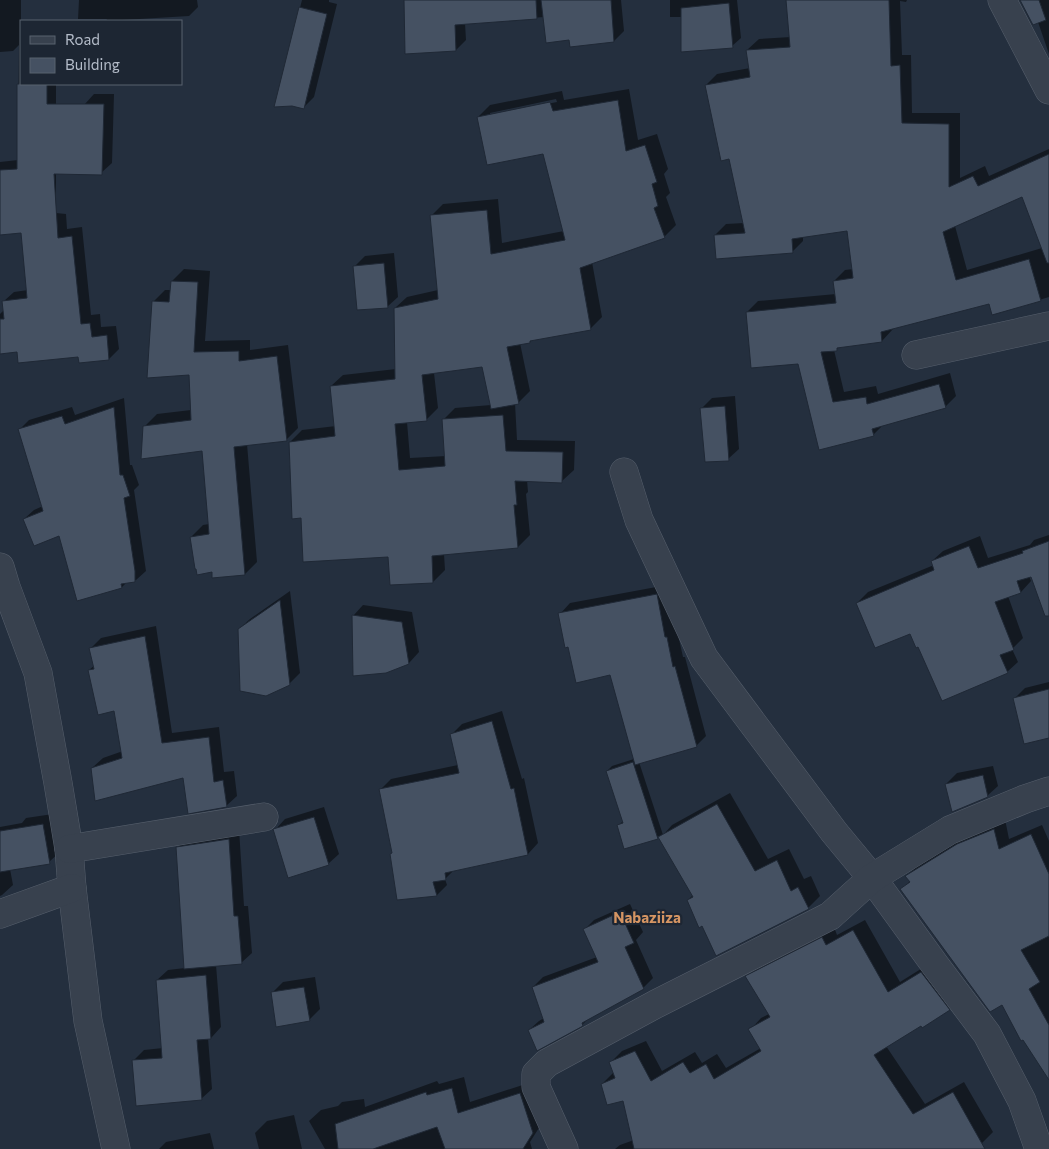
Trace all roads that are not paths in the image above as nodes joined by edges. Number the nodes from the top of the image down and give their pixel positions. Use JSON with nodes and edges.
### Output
{"nodes":[{"id":1,"x":1002,"y":0,"type":"edge"},
{"id":2,"x":1049,"y":90,"type":"edge"},
{"id":3,"x":1049,"y":326,"type":"edge"},
{"id":4,"x":916,"y":355,"type":"dead end"},
{"id":5,"x":624,"y":472,"type":"dead end"},
{"id":6,"x":0,"y":566,"type":"edge"},
{"id":7,"x":1049,"y":791,"type":"edge"},
{"id":8,"x":264,"y":817,"type":"dead end"},
{"id":9,"x":69,"y":849,"type":"junction"},
{"id":10,"x":872,"y":878,"type":"junction"},
{"id":11,"x":72,"y":888,"type":"junction"},
{"id":12,"x":0,"y":914,"type":"edge"},
{"id":13,"x":116,"y":1149,"type":"edge"},
{"id":14,"x":564,"y":1149,"type":"edge"},
{"id":15,"x":1039,"y":1149,"type":"edge"}],
"edges":[{"from":1,"to":2,"type":"street"},
{"from":3,"to":4,"type":"street"},
{"from":5,"to":10,"type":"street"},
{"from":6,"to":9,"type":"street"},
{"from":7,"to":10,"type":"street"},
{"from":8,"to":9,"type":"street"},
{"from":9,"to":11,"type":"street"},
{"from":10,"to":14,"type":"street"},
{"from":10,"to":15,"type":"street"},
{"from":11,"to":12,"type":"street"},
{"from":11,"to":13,"type":"street"}]}
